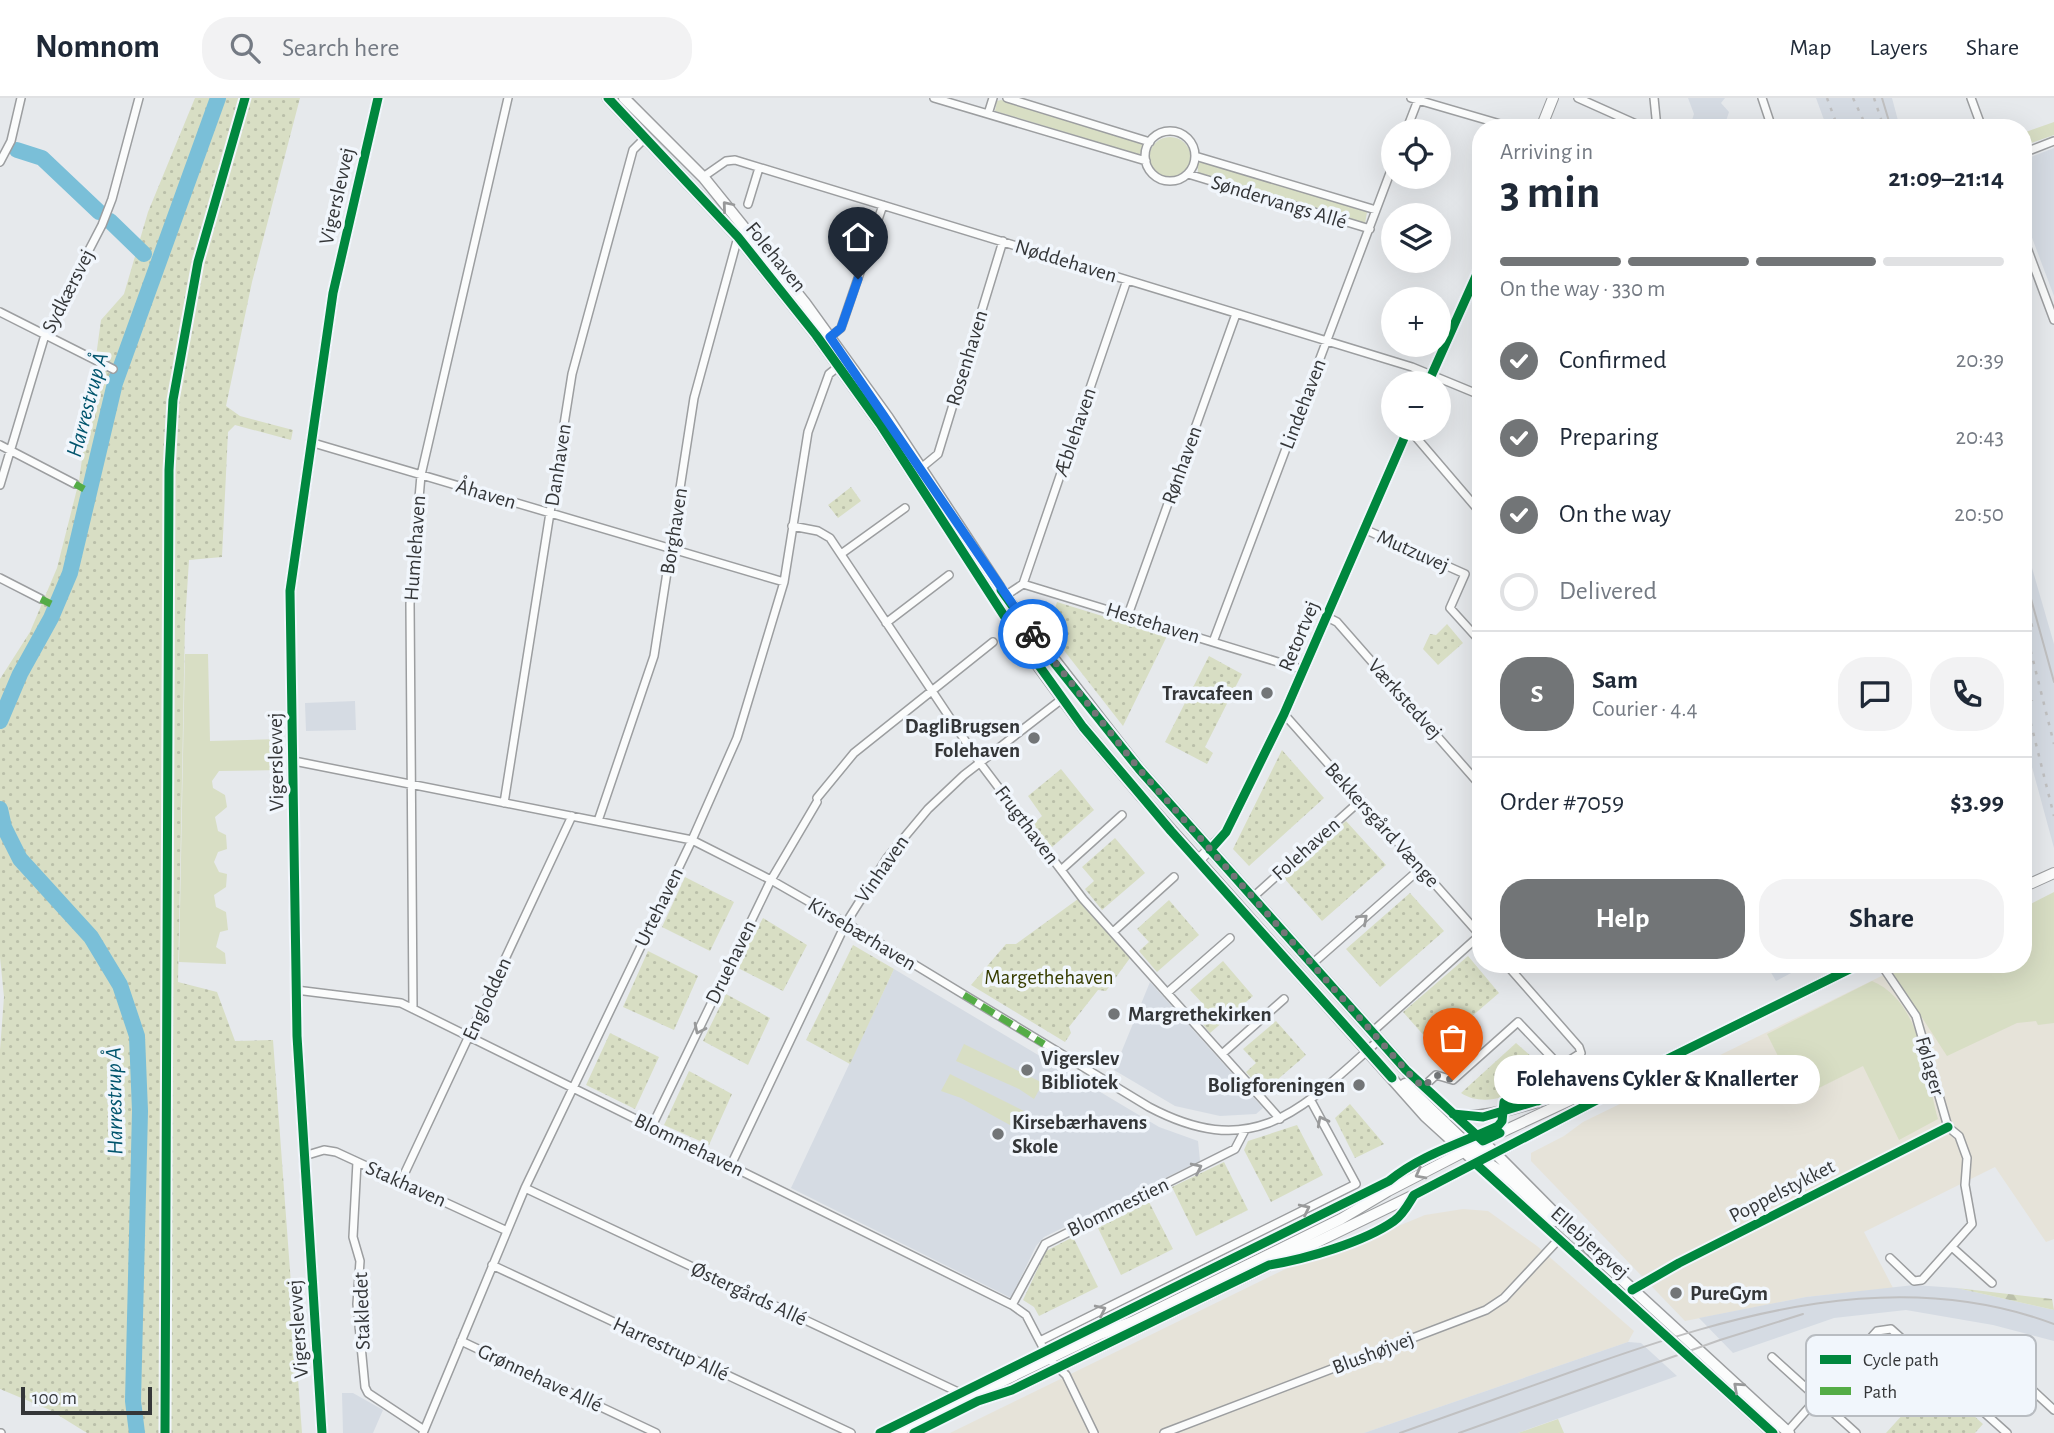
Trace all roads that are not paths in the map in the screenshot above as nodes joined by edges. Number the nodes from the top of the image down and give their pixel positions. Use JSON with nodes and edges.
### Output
{"nodes":[{"id":1,"x":21,"y":98,"type":"edge"},
{"id":2,"x":139,"y":98,"type":"edge"},
{"id":3,"x":378,"y":98,"type":"edge"},
{"id":4,"x":508,"y":98,"type":"edge"},
{"id":5,"x":608,"y":98,"type":"edge"},
{"id":6,"x":624,"y":98,"type":"edge"},
{"id":7,"x":934,"y":98,"type":"edge"},
{"id":8,"x":993,"y":98,"type":"edge"},
{"id":9,"x":1007,"y":98,"type":"edge"},
{"id":10,"x":1553,"y":98,"type":"edge"},
{"id":11,"x":1578,"y":98,"type":"edge"},
{"id":12,"x":1654,"y":98,"type":"edge"},
{"id":13,"x":1762,"y":98,"type":"edge"},
{"id":14,"x":1971,"y":98,"type":"edge"},
{"id":15,"x":1415,"y":99,"type":"edge"},
{"id":16,"x":988,"y":114,"type":"junction"},
{"id":17,"x":1409,"y":119,"type":"edge"},
{"id":18,"x":1483,"y":119,"type":"edge"},
{"id":19,"x":1545,"y":119,"type":"edge"},
{"id":20,"x":1625,"y":119,"type":"edge"},
{"id":21,"x":1656,"y":119,"type":"edge"},
{"id":22,"x":1769,"y":119,"type":"edge"},
{"id":23,"x":1979,"y":119,"type":"edge"},
{"id":24,"x":646,"y":136,"type":"junction"},
{"id":25,"x":2054,"y":141,"type":"edge"},
{"id":26,"x":1150,"y":142,"type":"junction"},
{"id":27,"x":2032,"y":150,"type":"edge"},
{"id":28,"x":1195,"y":156,"type":"junction"},
{"id":29,"x":1146,"y":161,"type":"junction"},
{"id":30,"x":0,"y":162,"type":"edge"},
{"id":31,"x":759,"y":168,"type":"junction"},
{"id":32,"x":1188,"y":174,"type":"junction"},
{"id":33,"x":703,"y":177,"type":"junction"},
{"id":34,"x":1384,"y":189,"type":"edge"},
{"id":35,"x":748,"y":204,"type":"dead end"},
{"id":36,"x":883,"y":205,"type":"junction"},
{"id":37,"x":1376,"y":210,"type":"junction"},
{"id":38,"x":1370,"y":229,"type":"junction"},
{"id":39,"x":738,"y":237,"type":"junction"},
{"id":40,"x":1003,"y":241,"type":"junction"},
{"id":41,"x":2032,"y":261,"type":"edge"},
{"id":42,"x":1127,"y":280,"type":"junction"},
{"id":43,"x":1472,"y":296,"type":"edge"},
{"id":44,"x":0,"y":312,"type":"edge"},
{"id":45,"x":1236,"y":314,"type":"junction"},
{"id":46,"x":2054,"y":320,"type":"edge"},
{"id":47,"x":45,"y":335,"type":"junction"},
{"id":48,"x":830,"y":337,"type":"junction"},
{"id":49,"x":1327,"y":341,"type":"junction"},
{"id":50,"x":839,"y":366,"type":"junction"},
{"id":51,"x":113,"y":369,"type":"dead end"},
{"id":52,"x":1408,"y":371,"type":"edge"},
{"id":53,"x":1434,"y":371,"type":"edge"},
{"id":54,"x":1451,"y":386,"type":"edge"},
{"id":55,"x":1472,"y":392,"type":"edge"},
{"id":56,"x":1403,"y":441,"type":"edge"},
{"id":57,"x":1418,"y":441,"type":"edge"},
{"id":58,"x":310,"y":442,"type":"junction"},
{"id":59,"x":0,"y":445,"type":"edge"},
{"id":60,"x":9,"y":450,"type":"junction"},
{"id":61,"x":922,"y":468,"type":"junction"},
{"id":62,"x":421,"y":475,"type":"junction"},
{"id":63,"x":75,"y":484,"type":"dead end"},
{"id":64,"x":0,"y":485,"type":"edge"},
{"id":65,"x":1472,"y":503,"type":"edge"},
{"id":66,"x":905,"y":508,"type":"dead end"},
{"id":67,"x":551,"y":513,"type":"junction"},
{"id":68,"x":792,"y":526,"type":"junction"},
{"id":69,"x":1364,"y":529,"type":"junction"},
{"id":70,"x":672,"y":550,"type":"junction"},
{"id":71,"x":841,"y":554,"type":"junction"},
{"id":72,"x":949,"y":575,"type":"dead end"},
{"id":73,"x":0,"y":578,"type":"edge"},
{"id":74,"x":784,"y":582,"type":"junction"},
{"id":75,"x":1023,"y":584,"type":"junction"},
{"id":76,"x":1005,"y":596,"type":"junction"},
{"id":77,"x":41,"y":598,"type":"dead end"},
{"id":78,"x":1128,"y":615,"type":"junction"},
{"id":79,"x":1327,"y":617,"type":"junction"},
{"id":80,"x":886,"y":623,"type":"junction"},
{"id":81,"x":1472,"y":632,"type":"edge"},
{"id":82,"x":993,"y":642,"type":"dead end"},
{"id":83,"x":1213,"y":642,"type":"junction"},
{"id":84,"x":1304,"y":670,"type":"junction"},
{"id":85,"x":932,"y":691,"type":"junction"},
{"id":86,"x":1062,"y":699,"type":"junction"},
{"id":87,"x":1284,"y":714,"type":"junction"},
{"id":88,"x":294,"y":761,"type":"junction"},
{"id":89,"x":980,"y":763,"type":"junction"},
{"id":90,"x":1472,"y":776,"type":"edge"},
{"id":91,"x":411,"y":785,"type":"junction"},
{"id":92,"x":1361,"y":800,"type":"junction"},
{"id":93,"x":504,"y":803,"type":"junction"},
{"id":94,"x":1122,"y":815,"type":"dead end"},
{"id":95,"x":572,"y":816,"type":"junction"},
{"id":96,"x":598,"y":821,"type":"junction"},
{"id":97,"x":692,"y":840,"type":"junction"},
{"id":98,"x":1210,"y":850,"type":"junction"},
{"id":99,"x":1198,"y":861,"type":"junction"},
{"id":100,"x":1421,"y":868,"type":"junction"},
{"id":101,"x":1061,"y":870,"type":"junction"},
{"id":102,"x":2054,"y":873,"type":"edge"},
{"id":103,"x":1174,"y":877,"type":"dead end"},
{"id":104,"x":771,"y":880,"type":"junction"},
{"id":105,"x":2032,"y":883,"type":"edge"},
{"id":106,"x":1252,"y":898,"type":"junction"},
{"id":107,"x":846,"y":923,"type":"junction"},
{"id":108,"x":1472,"y":926,"type":"edge"},
{"id":109,"x":1113,"y":932,"type":"junction"},
{"id":110,"x":1230,"y":938,"type":"dead end"},
{"id":111,"x":1472,"y":943,"type":"edge"},
{"id":112,"x":1312,"y":964,"type":"junction"},
{"id":113,"x":1514,"y":973,"type":"edge"},
{"id":114,"x":1842,"y":973,"type":"edge"},
{"id":115,"x":1887,"y":973,"type":"edge"},
{"id":116,"x":296,"y":990,"type":"junction"},
{"id":117,"x":1167,"y":993,"type":"junction"},
{"id":118,"x":1284,"y":999,"type":"dead end"},
{"id":119,"x":413,"y":1009,"type":"junction"},
{"id":120,"x":469,"y":1036,"type":"junction"},
{"id":121,"x":1375,"y":1036,"type":"junction"},
{"id":122,"x":1367,"y":1050,"type":"junction"},
{"id":123,"x":1222,"y":1054,"type":"junction"},
{"id":124,"x":1559,"y":1068,"type":"junction"},
{"id":125,"x":1633,"y":1076,"type":"junction"},
{"id":126,"x":573,"y":1087,"type":"junction"},
{"id":127,"x":1423,"y":1087,"type":"junction"},
{"id":128,"x":1578,"y":1095,"type":"junction"},
{"id":129,"x":1311,"y":1101,"type":"junction"},
{"id":130,"x":1453,"y":1114,"type":"junction"},
{"id":131,"x":1280,"y":1119,"type":"junction"},
{"id":132,"x":652,"y":1126,"type":"junction"},
{"id":133,"x":1948,"y":1127,"type":"junction"},
{"id":134,"x":1245,"y":1129,"type":"junction"},
{"id":135,"x":1483,"y":1141,"type":"junction"},
{"id":136,"x":1467,"y":1149,"type":"junction"},
{"id":137,"x":304,"y":1156,"type":"junction"},
{"id":138,"x":1485,"y":1159,"type":"junction"},
{"id":139,"x":357,"y":1162,"type":"junction"},
{"id":140,"x":731,"y":1165,"type":"junction"},
{"id":141,"x":401,"y":1181,"type":"junction"},
{"id":142,"x":525,"y":1188,"type":"junction"},
{"id":143,"x":506,"y":1230,"type":"junction"},
{"id":144,"x":1559,"y":1239,"type":"junction"},
{"id":145,"x":1953,"y":1248,"type":"junction"},
{"id":146,"x":1890,"y":1258,"type":"dead end"},
{"id":147,"x":492,"y":1265,"type":"junction"},
{"id":148,"x":1992,"y":1283,"type":"dead end"},
{"id":149,"x":1632,"y":1290,"type":"junction"},
{"id":150,"x":1012,"y":1305,"type":"junction"},
{"id":151,"x":1873,"y":1335,"type":"edge"},
{"id":152,"x":1898,"y":1335,"type":"edge"},
{"id":153,"x":1040,"y":1340,"type":"junction"},
{"id":154,"x":461,"y":1341,"type":"junction"},
{"id":155,"x":1773,"y":1357,"type":"dead end"},
{"id":156,"x":1049,"y":1359,"type":"junction"},
{"id":157,"x":1057,"y":1367,"type":"junction"},
{"id":158,"x":1806,"y":1387,"type":"edge"},
{"id":159,"x":2036,"y":1393,"type":"edge"},
{"id":160,"x":967,"y":1402,"type":"junction"},
{"id":161,"x":1806,"y":1410,"type":"edge"},
{"id":162,"x":2054,"y":1410,"type":"edge"},
{"id":163,"x":1838,"y":1416,"type":"edge"},
{"id":164,"x":1989,"y":1416,"type":"edge"},
{"id":165,"x":424,"y":1432,"type":"edge"},
{"id":166,"x":1788,"y":1432,"type":"edge"},
{"id":167,"x":322,"y":1433,"type":"edge"},
{"id":168,"x":656,"y":1433,"type":"edge"},
{"id":169,"x":851,"y":1433,"type":"edge"},
{"id":170,"x":895,"y":1433,"type":"edge"},
{"id":171,"x":914,"y":1433,"type":"edge"},
{"id":172,"x":1094,"y":1433,"type":"edge"},
{"id":173,"x":1164,"y":1433,"type":"edge"},
{"id":174,"x":1772,"y":1433,"type":"edge"},
{"id":175,"x":1856,"y":1433,"type":"edge"},
{"id":176,"x":2007,"y":1433,"type":"edge"}],
"edges":[{"from":1,"to":30,"type":"street"},
{"from":2,"to":47,"type":"street","name":"Sydkærsvej"},
{"from":3,"to":58,"type":"street","name":"Vigerslevvej"},
{"from":4,"to":62,"type":"street","name":"Humlehaven"},
{"from":5,"to":24,"type":"main road","name":"Folehaven"},
{"from":6,"to":33,"type":"main road","name":"Folehaven"},
{"from":7,"to":16,"type":"street"},
{"from":8,"to":16,"type":"street"},
{"from":9,"to":26,"type":"street"},
{"from":10,"to":19,"type":"street"},
{"from":11,"to":20,"type":"street"},
{"from":12,"to":21,"type":"street"},
{"from":13,"to":22,"type":"street"},
{"from":14,"to":23,"type":"street"},
{"from":15,"to":17,"type":"street"},
{"from":15,"to":18,"type":"street"},
{"from":16,"to":29,"type":"street"},
{"from":24,"to":39,"type":"main road","name":"Folehaven"},
{"from":24,"to":67,"type":"street","name":"Danhaven"},
{"from":25,"to":27,"type":"street"},
{"from":26,"to":28,"type":"street"},
{"from":26,"to":29,"type":"street"},
{"from":28,"to":32,"type":"street"},
{"from":28,"to":37,"type":"street","name":"Søndervangs Allé"},
{"from":29,"to":32,"type":"street"},
{"from":31,"to":33,"type":"street","name":"Nøddehaven"},
{"from":31,"to":35,"type":"street"},
{"from":31,"to":36,"type":"street","name":"Nøddehaven"},
{"from":32,"to":38,"type":"street","name":"Søndervangs Allé"},
{"from":48,"to":33,"type":"main road","name":"Folehaven","one_way":true},
{"from":34,"to":37,"type":"street","name":"Lindehaven"},
{"from":36,"to":40,"type":"street","name":"Nøddehaven"},
{"from":36,"to":48,"type":"street"},
{"from":37,"to":38,"type":"street","name":"Lindehaven"},
{"from":38,"to":49,"type":"street","name":"Lindehaven"},
{"from":39,"to":50,"type":"main road","name":"Folehaven"},
{"from":39,"to":70,"type":"street","name":"Borghaven"},
{"from":40,"to":42,"type":"street","name":"Nøddehaven"},
{"from":40,"to":61,"type":"street","name":"Rosenhaven"},
{"from":41,"to":46,"type":"street"},
{"from":42,"to":45,"type":"street","name":"Nøddehaven"},
{"from":42,"to":75,"type":"street","name":"Æblehaven"},
{"from":43,"to":53,"type":"street"},
{"from":44,"to":47,"type":"street"},
{"from":45,"to":49,"type":"street","name":"Nøddehaven"},
{"from":45,"to":78,"type":"street","name":"Rønhaven"},
{"from":47,"to":51,"type":"street"},
{"from":47,"to":60,"type":"street","name":"Sydkærsvej"},
{"from":48,"to":61,"type":"main road","name":"Folehaven"},
{"from":49,"to":52,"type":"street","name":"Nøddehaven"},
{"from":49,"to":83,"type":"street","name":"Lindehaven"},
{"from":50,"to":68,"type":"street","name":"Urtehaven"},
{"from":50,"to":86,"type":"main road","name":"Folehaven"},
{"from":54,"to":55,"type":"street","name":"Nøddehaven"},
{"from":56,"to":69,"type":"street","name":"Retortvej"},
{"from":57,"to":65,"type":"street"},
{"from":58,"to":62,"type":"street","name":"Åhaven"},
{"from":58,"to":88,"type":"street","name":"Vigerslevvej"},
{"from":59,"to":60,"type":"street"},
{"from":60,"to":63,"type":"street"},
{"from":60,"to":64,"type":"street","name":"Sydkærsvej"},
{"from":61,"to":76,"type":"main road","name":"Folehaven"},
{"from":62,"to":67,"type":"street","name":"Åhaven"},
{"from":62,"to":91,"type":"street","name":"Humlehaven"},
{"from":66,"to":71,"type":"street"},
{"from":67,"to":70,"type":"street","name":"Åhaven"},
{"from":67,"to":93,"type":"street","name":"Danhaven"},
{"from":68,"to":71,"type":"street","name":"Frugthaven"},
{"from":68,"to":74,"type":"street","name":"Urtehaven"},
{"from":69,"to":79,"type":"street","name":"Retortvej"},
{"from":69,"to":81,"type":"street","name":"Mutzuvej"},
{"from":70,"to":74,"type":"street","name":"Åhaven"},
{"from":70,"to":96,"type":"street","name":"Borghaven"},
{"from":71,"to":80,"type":"street","name":"Frugthaven"},
{"from":72,"to":80,"type":"street"},
{"from":73,"to":77,"type":"street"},
{"from":74,"to":97,"type":"street","name":"Urtehaven"},
{"from":75,"to":76,"type":"street"},
{"from":75,"to":78,"type":"street","name":"Hestehaven"},
{"from":76,"to":98,"type":"main road","name":"Folehaven"},
{"from":78,"to":83,"type":"street","name":"Hestehaven"},
{"from":79,"to":84,"type":"street","name":"Retortvej"},
{"from":79,"to":90,"type":"street","name":"Værkstedvej"},
{"from":80,"to":85,"type":"street","name":"Frugthaven"},
{"from":82,"to":85,"type":"street","name":"Druehaven"},
{"from":83,"to":84,"type":"street","name":"Hestehaven"},
{"from":84,"to":87,"type":"street","name":"Retortvej"},
{"from":85,"to":89,"type":"street","name":"Frugthaven"},
{"from":85,"to":104,"type":"street","name":"Druehaven"},
{"from":86,"to":89,"type":"street","name":"Vinhaven"},
{"from":86,"to":99,"type":"main road","name":"Folehaven"},
{"from":87,"to":92,"type":"street","name":"Bekkersgård Vænge"},
{"from":87,"to":98,"type":"street","name":"Retortvej"},
{"from":88,"to":91,"type":"street","name":"Kirsebærhaven"},
{"from":88,"to":116,"type":"street","name":"Vigerslevvej"},
{"from":89,"to":101,"type":"street","name":"Frugthaven"},
{"from":89,"to":107,"type":"street","name":"Vinhaven"},
{"from":91,"to":93,"type":"street","name":"Kirsebærhaven"},
{"from":91,"to":119,"type":"street","name":"Humlehaven"},
{"from":92,"to":100,"type":"street","name":"Bekkersgård Vænge"},
{"from":92,"to":106,"type":"street","name":"Folehaven"},
{"from":93,"to":95,"type":"street","name":"Kirsebærhaven"},
{"from":94,"to":101,"type":"street"},
{"from":95,"to":96,"type":"street","name":"Kirsebærhaven"},
{"from":95,"to":120,"type":"street","name":"Englodden"},
{"from":96,"to":97,"type":"street","name":"Kirsebærhaven"},
{"from":97,"to":104,"type":"street","name":"Kirsebærhaven"},
{"from":97,"to":126,"type":"street","name":"Urtehaven"},
{"from":98,"to":99,"type":"street","name":"Retortvej"},
{"from":98,"to":106,"type":"main road","name":"Folehaven"},
{"from":99,"to":122,"type":"main road","name":"Folehaven"},
{"from":100,"to":108,"type":"street","name":"Bekkersgård Vænge"},
{"from":112,"to":100,"type":"street","one_way":true},
{"from":101,"to":109,"type":"street","name":"Frugthaven"},
{"from":102,"to":105,"type":"street"},
{"from":103,"to":109,"type":"street"},
{"from":104,"to":107,"type":"street","name":"Kirsebærhaven"},
{"from":104,"to":132,"type":"street","name":"Druehaven","one_way":true},
{"from":106,"to":112,"type":"main road","name":"Folehaven"},
{"from":107,"to":134,"type":"street","name":"Kirsebærhaven"},
{"from":107,"to":140,"type":"street","name":"Vinhaven"},
{"from":109,"to":117,"type":"street","name":"Frugthaven"},
{"from":110,"to":117,"type":"street"},
{"from":111,"to":121,"type":"street"},
{"from":112,"to":121,"type":"main road","name":"Folehaven"},
{"from":113,"to":124,"type":"street"},
{"from":114,"to":125,"type":"street"},
{"from":115,"to":133,"type":"street","name":"Følager"},
{"from":116,"to":119,"type":"street","name":"Blommehaven"},
{"from":116,"to":137,"type":"street","name":"Vigerslevvej"},
{"from":117,"to":123,"type":"street","name":"Frugthaven"},
{"from":118,"to":123,"type":"street"},
{"from":119,"to":120,"type":"street","name":"Blommehaven"},
{"from":120,"to":126,"type":"street","name":"Blommehaven"},
{"from":120,"to":141,"type":"street","name":"Englodden"},
{"from":121,"to":122,"type":"street","name":"Kirsebærhaven"},
{"from":121,"to":127,"type":"main road","name":"Folehaven"},
{"from":122,"to":129,"type":"street","name":"Kirsebærhaven"},
{"from":122,"to":136,"type":"main road","name":"Folehaven"},
{"from":123,"to":131,"type":"street","name":"Frugthaven"},
{"from":124,"to":127,"type":"street"},
{"from":124,"to":128,"type":"street"},
{"from":125,"to":128,"type":"street"},
{"from":125,"to":138,"type":"street"},
{"from":126,"to":132,"type":"street","name":"Blommehaven"},
{"from":126,"to":142,"type":"street","name":"Urtehaven"},
{"from":127,"to":130,"type":"main road","name":"Folehaven"},
{"from":128,"to":130,"type":"main road"},
{"from":128,"to":135,"type":"street"},
{"from":129,"to":131,"type":"street","name":"Kirsebærhaven"},
{"from":153,"to":129,"type":"street","one_way":true},
{"from":130,"to":135,"type":"main road","name":"Folehaven"},
{"from":131,"to":134,"type":"street","name":"Kirsebærhaven"},
{"from":132,"to":140,"type":"street","name":"Blommehaven"},
{"from":133,"to":145,"type":"street","name":"Følager"},
{"from":133,"to":149,"type":"street","name":"Poppelstykket"},
{"from":150,"to":134,"type":"street","name":"Blommestien","one_way":true},
{"from":135,"to":136,"type":"street"},
{"from":135,"to":138,"type":"main road","name":"Folehaven"},
{"from":136,"to":138,"type":"main road"},
{"from":136,"to":138,"type":"main road","name":"Folehaven"},
{"from":136,"to":156,"type":"street","one_way":true},
{"from":137,"to":139,"type":"street","name":"Stakhaven"},
{"from":137,"to":167,"type":"street","name":"Vigerslevvej"},
{"from":138,"to":144,"type":"main road","name":"Ellebjergvej"},
{"from":138,"to":149,"type":"main road","name":"Ellebjergvej"},
{"from":138,"to":157,"type":"street"},
{"from":139,"to":141,"type":"street","name":"Stakhaven"},
{"from":139,"to":165,"type":"street","name":"Stakledet"},
{"from":140,"to":150,"type":"street","name":"Blommehaven"},
{"from":141,"to":143,"type":"street","name":"Stakhaven"},
{"from":142,"to":143,"type":"street","name":"Urtehaven"},
{"from":142,"to":160,"type":"street","name":"Østergårds Allé"},
{"from":143,"to":147,"type":"street","name":"Urtehaven"},
{"from":144,"to":173,"type":"street","name":"Blushøjvej"},
{"from":144,"to":174,"type":"main road","name":"Ellebjergvej"},
{"from":145,"to":146,"type":"street","name":"Følager"},
{"from":145,"to":148,"type":"street"},
{"from":147,"to":154,"type":"street","name":"Urtehaven"},
{"from":147,"to":169,"type":"street","name":"Harrestrup Allé"},
{"from":166,"to":149,"type":"main road","name":"Ellebjergvej","one_way":true},
{"from":150,"to":153,"type":"street","name":"Blommehaven"},
{"from":151,"to":152,"type":"street"},
{"from":153,"to":156,"type":"street","name":"Blommehaven"},
{"from":154,"to":165,"type":"street","name":"Urtehaven"},
{"from":154,"to":168,"type":"street","name":"Grønnehave Allé"},
{"from":155,"to":158,"type":"street"},
{"from":156,"to":157,"type":"street"},
{"from":156,"to":160,"type":"street"},
{"from":157,"to":160,"type":"street"},
{"from":157,"to":172,"type":"street"},
{"from":159,"to":162,"type":"street"},
{"from":160,"to":170,"type":"street"},
{"from":160,"to":171,"type":"street"},
{"from":161,"to":166,"type":"street"},
{"from":163,"to":175,"type":"street"},
{"from":164,"to":176,"type":"street"}]}
